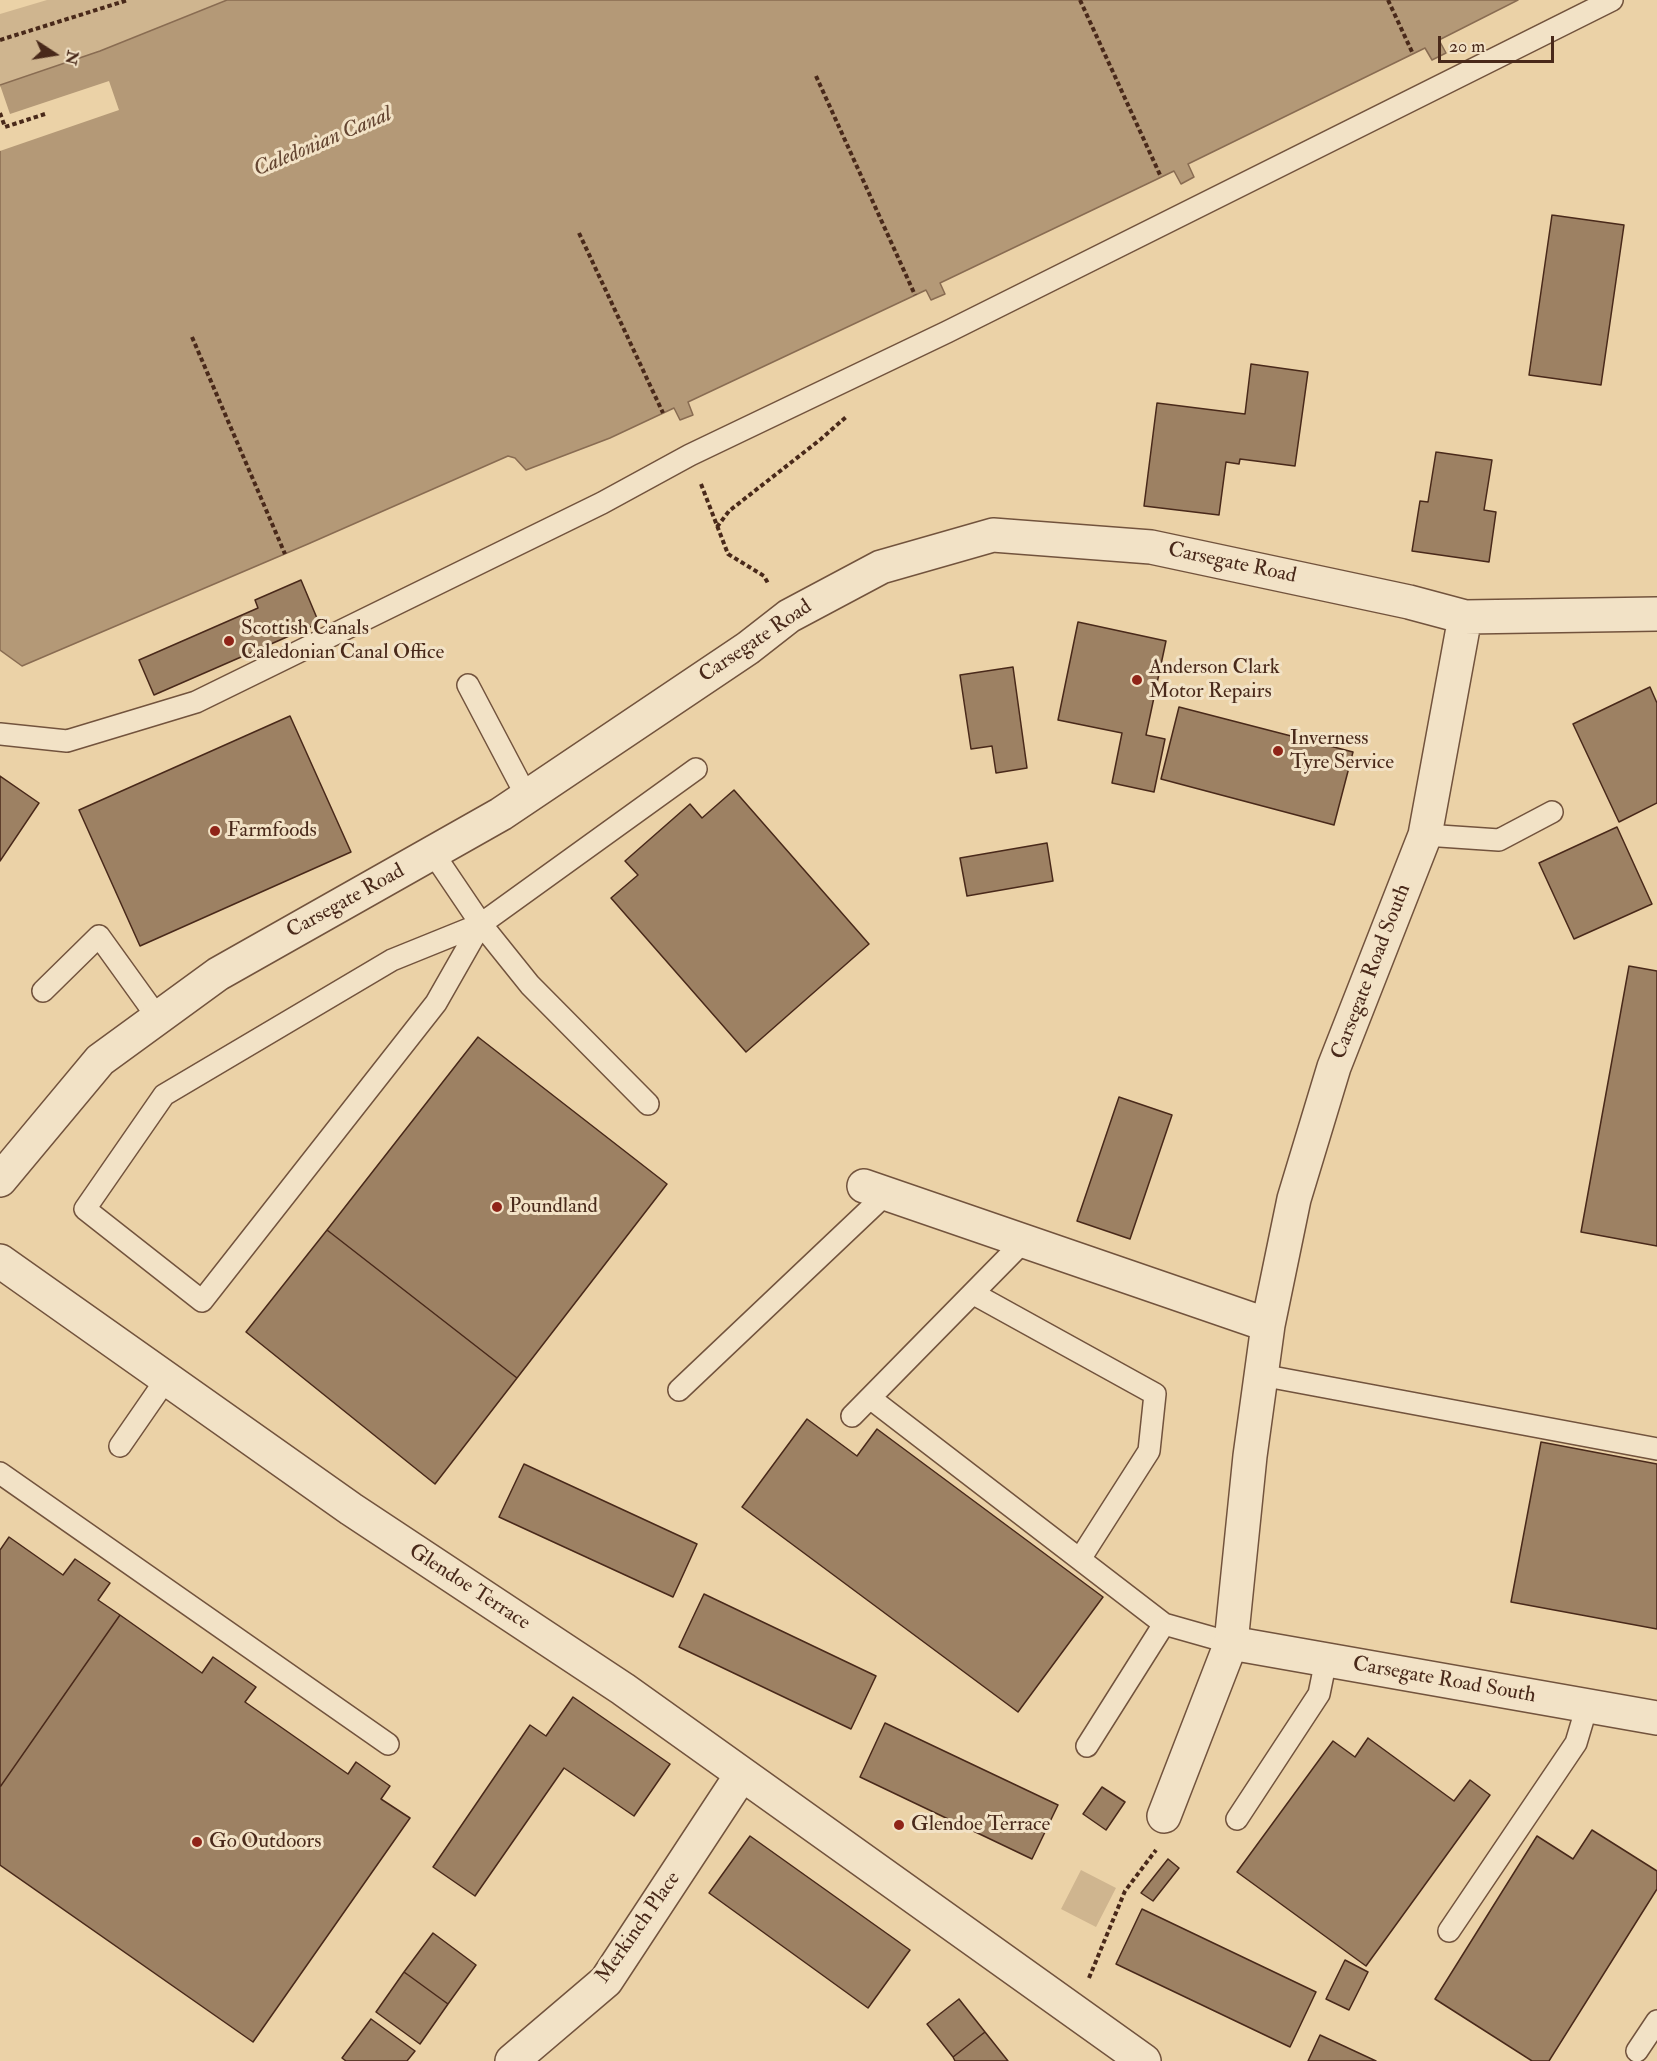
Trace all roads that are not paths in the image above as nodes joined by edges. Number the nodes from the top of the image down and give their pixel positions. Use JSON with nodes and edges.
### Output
{"nodes":[{"id":1,"x":1612,"y":0,"type":"edge"},
{"id":2,"x":1657,"y":614,"type":"edge"},
{"id":3,"x":1465,"y":617,"type":"junction"},
{"id":4,"x":468,"y":685,"type":"dead end"},
{"id":5,"x":0,"y":734,"type":"edge"},
{"id":6,"x":696,"y":769,"type":"dead end"},
{"id":7,"x":527,"y":797,"type":"junction"},
{"id":8,"x":1552,"y":812,"type":"dead end"},
{"id":9,"x":1425,"y":835,"type":"junction"},
{"id":10,"x":433,"y":853,"type":"junction"},
{"id":11,"x":481,"y":924,"type":"junction"},
{"id":12,"x":43,"y":991,"type":"dead end"},
{"id":13,"x":158,"y":1018,"type":"junction"},
{"id":14,"x":648,"y":1104,"type":"dead end"},
{"id":15,"x":0,"y":1180,"type":"edge"},
{"id":16,"x":875,"y":1190,"type":"joint"},
{"id":17,"x":1024,"y":1241,"type":"junction"},
{"id":18,"x":0,"y":1261,"type":"edge"},
{"id":19,"x":974,"y":1294,"type":"junction"},
{"id":20,"x":1268,"y":1325,"type":"junction"},
{"id":21,"x":1262,"y":1375,"type":"junction"},
{"id":22,"x":167,"y":1378,"type":"junction"},
{"id":23,"x":679,"y":1390,"type":"dead end"},
{"id":24,"x":870,"y":1398,"type":"junction"},
{"id":25,"x":852,"y":1416,"type":"dead end"},
{"id":26,"x":120,"y":1446,"type":"dead end"},
{"id":27,"x":1657,"y":1449,"type":"edge"},
{"id":28,"x":0,"y":1473,"type":"edge"},
{"id":29,"x":1080,"y":1559,"type":"junction"},
{"id":30,"x":1164,"y":1624,"type":"junction"},
{"id":31,"x":1231,"y":1644,"type":"junction"},
{"id":32,"x":1326,"y":1660,"type":"junction"},
{"id":33,"x":1587,"y":1706,"type":"junction"},
{"id":34,"x":1657,"y":1718,"type":"edge"},
{"id":35,"x":388,"y":1744,"type":"dead end"},
{"id":36,"x":1087,"y":1746,"type":"dead end"},
{"id":37,"x":742,"y":1774,"type":"junction"},
{"id":38,"x":1164,"y":1816,"type":"road end"},
{"id":39,"x":1237,"y":1819,"type":"dead end"},
{"id":40,"x":1449,"y":1931,"type":"dead end"},
{"id":41,"x":1657,"y":2021,"type":"edge"},
{"id":42,"x":1637,"y":2051,"type":"dead end"},
{"id":43,"x":512,"y":2061,"type":"edge"},
{"id":44,"x":1144,"y":2061,"type":"edge"}],
"edges":[{"from":1,"to":5,"type":"lane"},
{"from":2,"to":3,"type":"street","name":"Carsegate Road"},
{"from":3,"to":7,"type":"street","name":"Carsegate Road"},
{"from":3,"to":9,"type":"street","name":"Carsegate Road South"},
{"from":4,"to":7,"type":"lane"},
{"from":6,"to":11,"type":"lane"},
{"from":7,"to":10,"type":"street","name":"Carsegate Road"},
{"from":8,"to":9,"type":"lane"},
{"from":9,"to":20,"type":"street","name":"Carsegate Road South"},
{"from":10,"to":11,"type":"lane"},
{"from":10,"to":13,"type":"street","name":"Carsegate Road"},
{"from":11,"to":11,"type":"lane"},
{"from":11,"to":14,"type":"lane"},
{"from":12,"to":13,"type":"lane"},
{"from":13,"to":15,"type":"street","name":"Carsegate Road"},
{"from":16,"to":17,"type":"street"},
{"from":16,"to":23,"type":"lane"},
{"from":17,"to":19,"type":"lane"},
{"from":17,"to":20,"type":"street"},
{"from":18,"to":22,"type":"street","name":"Glendoe Terrace"},
{"from":19,"to":24,"type":"lane"},
{"from":19,"to":29,"type":"lane"},
{"from":20,"to":21,"type":"street","name":"Carsegate Road South"},
{"from":21,"to":27,"type":"lane"},
{"from":21,"to":31,"type":"street","name":"Carsegate Road South"},
{"from":22,"to":26,"type":"lane"},
{"from":22,"to":37,"type":"street","name":"Glendoe Terrace"},
{"from":24,"to":25,"type":"lane"},
{"from":24,"to":29,"type":"lane"},
{"from":28,"to":35,"type":"lane"},
{"from":29,"to":30,"type":"lane"},
{"from":30,"to":31,"type":"lane"},
{"from":30,"to":36,"type":"lane"},
{"from":31,"to":32,"type":"street","name":"Carsegate Road South"},
{"from":31,"to":38,"type":"street","name":"Carsegate Road South"},
{"from":32,"to":33,"type":"street","name":"Carsegate Road South"},
{"from":32,"to":39,"type":"lane"},
{"from":33,"to":34,"type":"street","name":"Carsegate Road South"},
{"from":33,"to":40,"type":"lane"},
{"from":37,"to":43,"type":"street","name":"Merkinch Place"},
{"from":37,"to":44,"type":"street","name":"Glendoe Terrace"},
{"from":41,"to":42,"type":"lane"}]}
